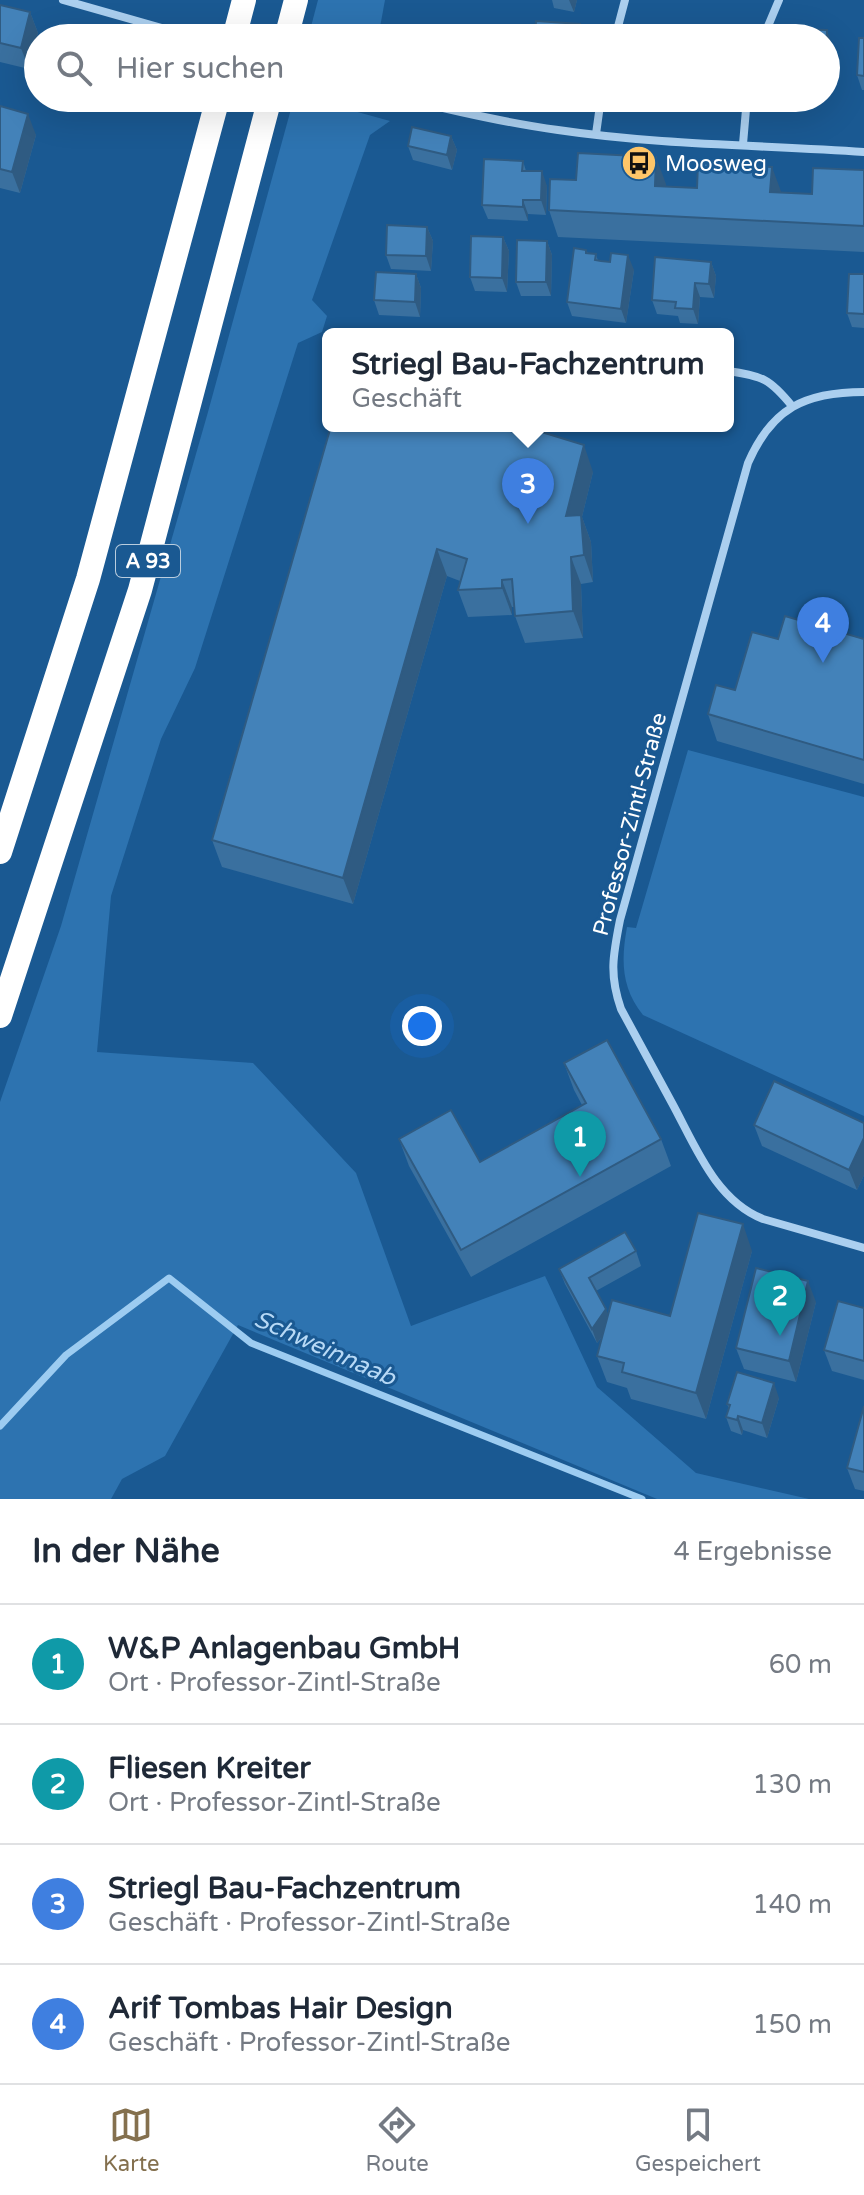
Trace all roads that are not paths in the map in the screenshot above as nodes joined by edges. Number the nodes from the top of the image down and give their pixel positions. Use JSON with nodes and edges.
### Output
{"nodes":[{"id":1,"x":63,"y":0,"type":"edge"},
{"id":2,"x":244,"y":0,"type":"edge"},
{"id":3,"x":296,"y":0,"type":"edge"},
{"id":4,"x":625,"y":0,"type":"edge"},
{"id":5,"x":779,"y":0,"type":"edge"},
{"id":6,"x":151,"y":24,"type":"edge"},
{"id":7,"x":238,"y":24,"type":"edge"},
{"id":8,"x":290,"y":24,"type":"edge"},
{"id":9,"x":619,"y":24,"type":"edge"},
{"id":10,"x":769,"y":24,"type":"edge"},
{"id":11,"x":214,"y":112,"type":"edge"},
{"id":12,"x":266,"y":112,"type":"edge"},
{"id":13,"x":466,"y":112,"type":"edge"},
{"id":14,"x":599,"y":112,"type":"edge"},
{"id":15,"x":746,"y":112,"type":"edge"},
{"id":16,"x":596,"y":134,"type":"junction"},
{"id":17,"x":743,"y":144,"type":"junction"},
{"id":18,"x":864,"y":152,"type":"edge"},
{"id":19,"x":734,"y":372,"type":"edge"},
{"id":20,"x":864,"y":392,"type":"edge"},
{"id":21,"x":792,"y":406,"type":"junction"},
{"id":22,"x":0,"y":852,"type":"edge"},
{"id":23,"x":0,"y":1016,"type":"edge"},
{"id":24,"x":864,"y":1248,"type":"edge"}],
"edges":[{"from":1,"to":6,"type":"street"},
{"from":2,"to":7,"type":"highway"},
{"from":3,"to":8,"type":"highway"},
{"from":4,"to":9,"type":"street"},
{"from":5,"to":10,"type":"street"},
{"from":11,"to":22,"type":"highway","number":"A 93"},
{"from":12,"to":23,"type":"highway","number":"A 93"},
{"from":13,"to":16,"type":"street"},
{"from":14,"to":16,"type":"street"},
{"from":15,"to":17,"type":"street"},
{"from":16,"to":17,"type":"street"},
{"from":17,"to":18,"type":"street"},
{"from":19,"to":21,"type":"street"},
{"from":20,"to":21,"type":"street","name":"Professor-Zintl-Straße"},
{"from":21,"to":24,"type":"street","name":"Professor-Zintl-Straße"}]}
